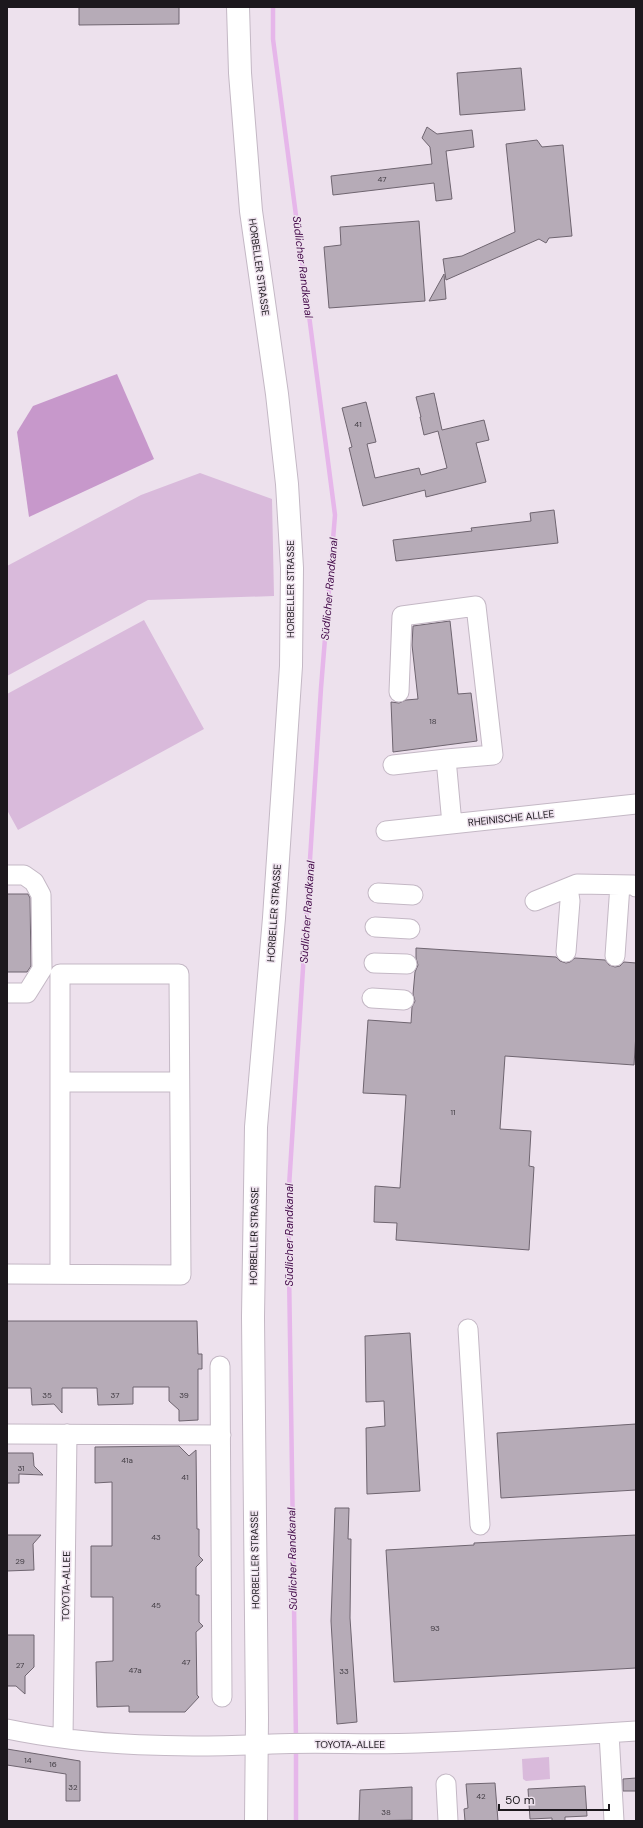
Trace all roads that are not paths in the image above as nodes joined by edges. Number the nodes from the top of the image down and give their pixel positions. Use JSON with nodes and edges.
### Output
{"nodes":[{"id":1,"x":238,"y":7,"type":"edge"},
{"id":2,"x":399,"y":692,"type":"dead end"},
{"id":3,"x":446,"y":759,"type":"junction"},
{"id":4,"x":393,"y":765,"type":"dead end"},
{"id":5,"x":636,"y":804,"type":"edge"},
{"id":6,"x":452,"y":824,"type":"junction"},
{"id":7,"x":386,"y":831,"type":"dead end"},
{"id":8,"x":7,"y":875,"type":"edge"},
{"id":9,"x":631,"y":884,"type":"edge"},
{"id":10,"x":568,"y":888,"type":"junction"},
{"id":11,"x":378,"y":893,"type":"dead end"},
{"id":12,"x":413,"y":895,"type":"dead end"},
{"id":13,"x":535,"y":901,"type":"dead end"},
{"id":14,"x":375,"y":927,"type":"dead end"},
{"id":15,"x":410,"y":929,"type":"dead end"},
{"id":16,"x":566,"y":952,"type":"dead end"},
{"id":17,"x":615,"y":956,"type":"dead end"},
{"id":18,"x":374,"y":963,"type":"dead end"},
{"id":19,"x":407,"y":964,"type":"dead end"},
{"id":20,"x":7,"y":993,"type":"edge"},
{"id":21,"x":372,"y":998,"type":"dead end"},
{"id":22,"x":404,"y":1000,"type":"dead end"},
{"id":23,"x":60,"y":1082,"type":"junction"},
{"id":24,"x":179,"y":1082,"type":"junction"},
{"id":25,"x":7,"y":1274,"type":"edge"},
{"id":26,"x":60,"y":1274,"type":"junction"},
{"id":27,"x":468,"y":1329,"type":"dead end"},
{"id":28,"x":220,"y":1366,"type":"dead end"},
{"id":29,"x":7,"y":1434,"type":"edge"},
{"id":30,"x":67,"y":1434,"type":"junction"},
{"id":31,"x":221,"y":1435,"type":"junction"},
{"id":32,"x":480,"y":1525,"type":"dead end"},
{"id":33,"x":222,"y":1698,"type":"dead end"},
{"id":34,"x":7,"y":1729,"type":"edge"},
{"id":35,"x":636,"y":1731,"type":"edge"},
{"id":36,"x":609,"y":1733,"type":"junction"},
{"id":37,"x":63,"y":1738,"type":"junction"},
{"id":38,"x":267,"y":1745,"type":"junction"},
{"id":39,"x":446,"y":1784,"type":"dead end"},
{"id":40,"x":256,"y":1821,"type":"edge"},
{"id":41,"x":448,"y":1821,"type":"edge"},
{"id":42,"x":614,"y":1821,"type":"edge"}],
"edges":[{"from":1,"to":38,"type":"main road","name":"HORBELLER STRASSE"},
{"from":2,"to":3,"type":"street"},
{"from":3,"to":4,"type":"street"},
{"from":3,"to":6,"type":"street"},
{"from":5,"to":6,"type":"street","name":"RHEINISCHE ALLEE"},
{"from":6,"to":7,"type":"street","name":"RHEINISCHE ALLEE"},
{"from":8,"to":20,"type":"street"},
{"from":9,"to":10,"type":"street"},
{"from":9,"to":17,"type":"street"},
{"from":10,"to":13,"type":"street"},
{"from":10,"to":16,"type":"street"},
{"from":11,"to":12,"type":"street"},
{"from":14,"to":15,"type":"street"},
{"from":18,"to":19,"type":"street"},
{"from":21,"to":22,"type":"street"},
{"from":23,"to":24,"type":"street"},
{"from":23,"to":24,"type":"street"},
{"from":23,"to":26,"type":"street"},
{"from":24,"to":26,"type":"street"},
{"from":25,"to":26,"type":"street"},
{"from":27,"to":32,"type":"street"},
{"from":28,"to":31,"type":"street"},
{"from":29,"to":30,"type":"street"},
{"from":30,"to":31,"type":"street"},
{"from":30,"to":37,"type":"street","name":"TOYOTA-ALLEE"},
{"from":31,"to":33,"type":"street"},
{"from":34,"to":37,"type":"street","name":"TOYOTA-ALLEE"},
{"from":35,"to":36,"type":"street","name":"TOYOTA-ALLEE"},
{"from":36,"to":38,"type":"street","name":"TOYOTA-ALLEE"},
{"from":36,"to":42,"type":"street"},
{"from":37,"to":38,"type":"street","name":"TOYOTA-ALLEE"},
{"from":38,"to":40,"type":"main road","name":"HORBELLER STRASSE"},
{"from":39,"to":41,"type":"street"}]}
